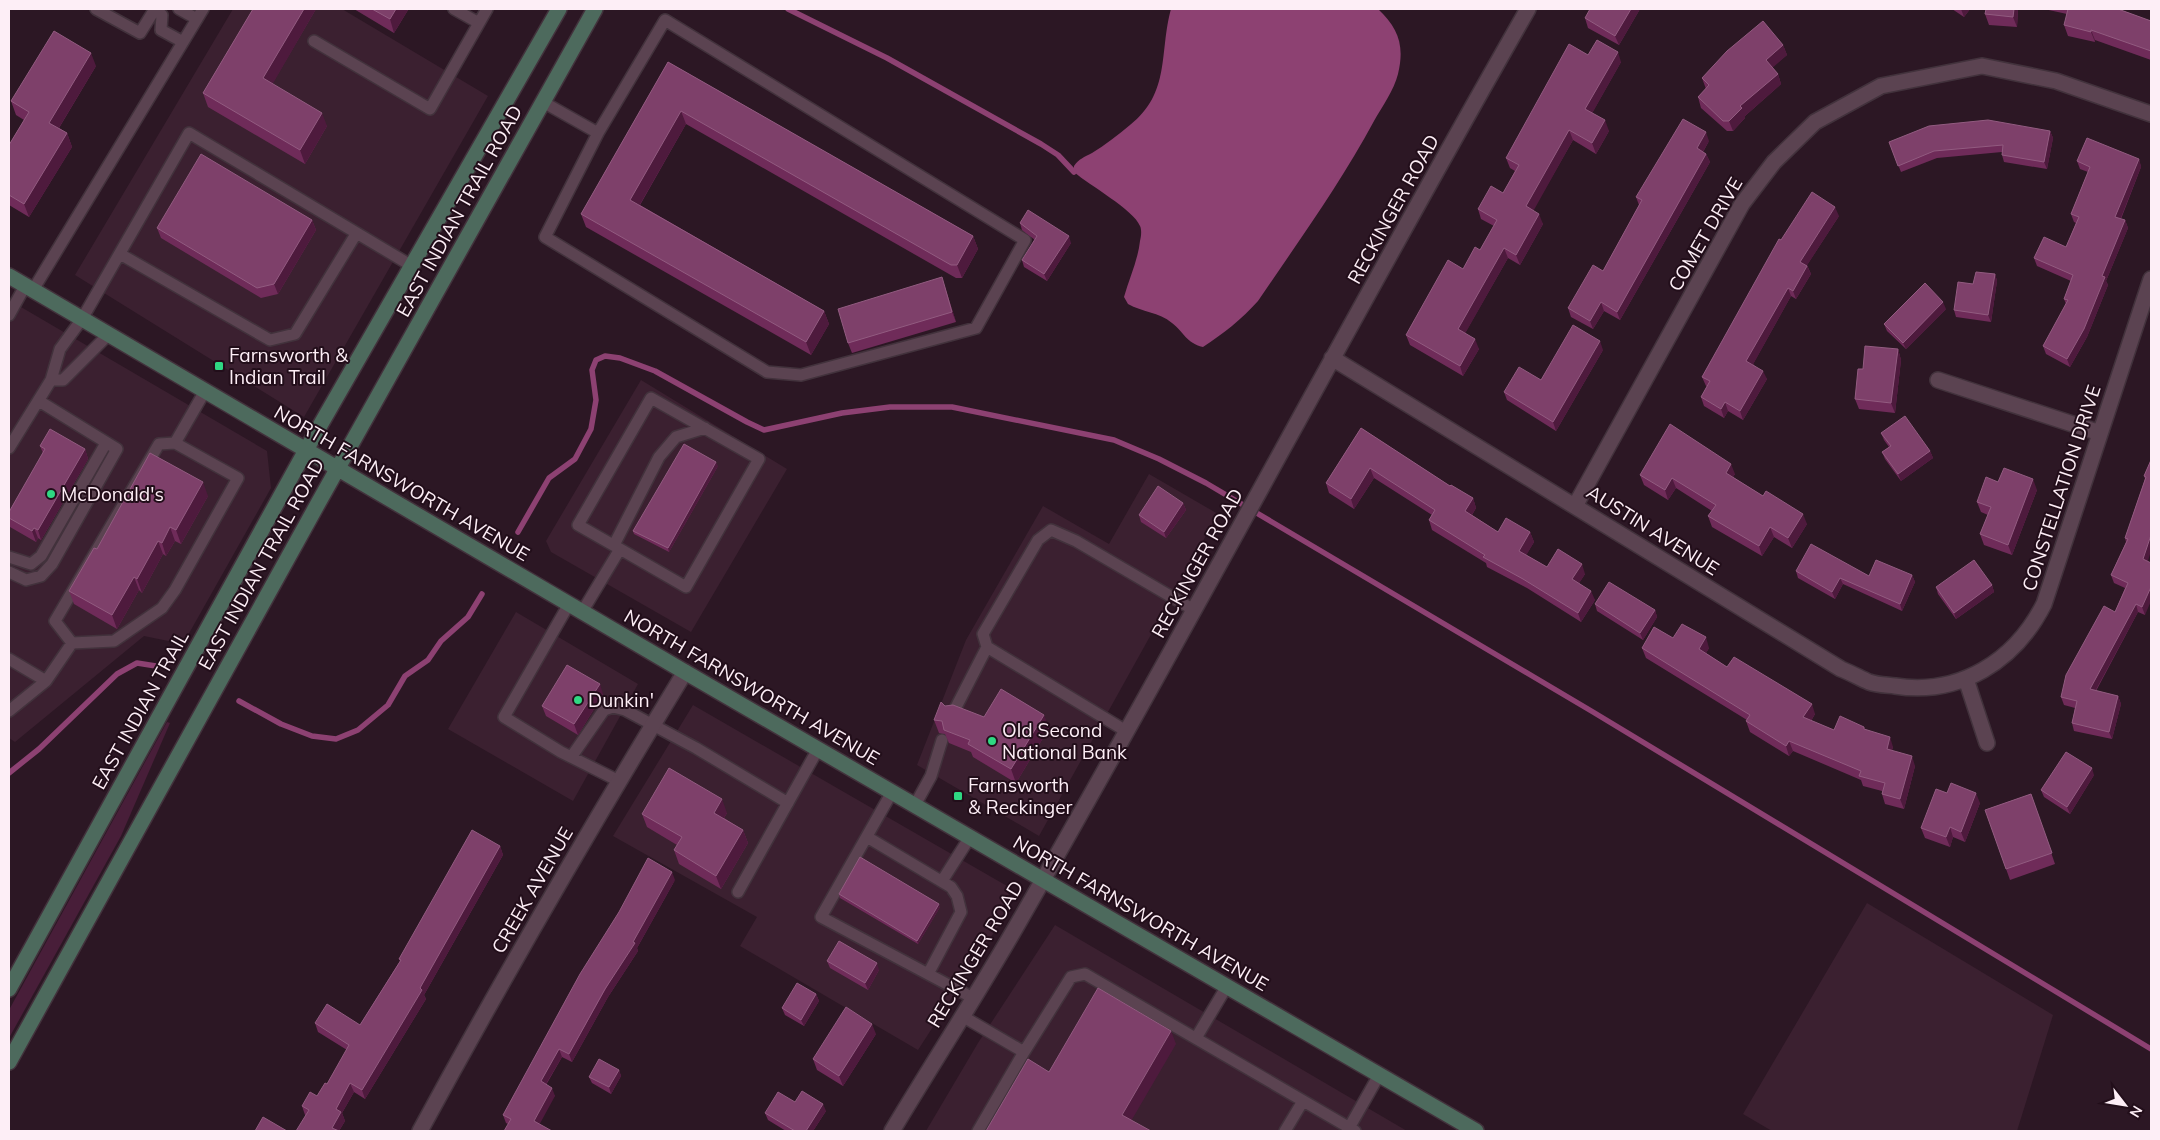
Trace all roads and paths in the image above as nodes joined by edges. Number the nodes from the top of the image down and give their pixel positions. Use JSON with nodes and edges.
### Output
{"nodes":[{"id":1,"x":96,"y":9,"type":"edge"},
{"id":2,"x":175,"y":9,"type":"edge"},
{"id":3,"x":179,"y":9,"type":"edge"},
{"id":4,"x":203,"y":9,"type":"edge"},
{"id":5,"x":454,"y":9,"type":"edge"},
{"id":6,"x":488,"y":9,"type":"edge"},
{"id":7,"x":559,"y":9,"type":"edge"},
{"id":8,"x":595,"y":9,"type":"edge"},
{"id":9,"x":1528,"y":9,"type":"edge"},
{"id":10,"x":157,"y":12,"type":"edge"},
{"id":11,"x":196,"y":19,"type":"junction"},
{"id":12,"x":479,"y":23,"type":"junction"},
{"id":13,"x":314,"y":41,"type":"dead end"},
{"id":14,"x":183,"y":42,"type":"junction"},
{"id":15,"x":543,"y":102,"type":"junction"},
{"id":16,"x":2151,"y":114,"type":"edge"},
{"id":17,"x":598,"y":133,"type":"junction"},
{"id":18,"x":356,"y":234,"type":"junction"},
{"id":19,"x":120,"y":254,"type":"junction"},
{"id":20,"x":412,"y":266,"type":"junction"},
{"id":21,"x":9,"y":276,"type":"edge"},
{"id":22,"x":2151,"y":279,"type":"edge"},
{"id":23,"x":29,"y":288,"type":"junction"},
{"id":24,"x":9,"y":315,"type":"edge"},
{"id":25,"x":82,"y":319,"type":"junction"},
{"id":26,"x":108,"y":334,"type":"junction"},
{"id":27,"x":1332,"y":358,"type":"junction"},
{"id":28,"x":51,"y":380,"type":"junction"},
{"id":29,"x":1938,"y":380,"type":"dead end"},
{"id":30,"x":205,"y":391,"type":"junction"},
{"id":31,"x":39,"y":401,"type":"junction"},
{"id":32,"x":705,"y":428,"type":"junction"},
{"id":33,"x":2100,"y":433,"type":"junction"},
{"id":34,"x":175,"y":442,"type":"junction"},
{"id":35,"x":106,"y":443,"type":"junction"},
{"id":36,"x":9,"y":448,"type":"edge"},
{"id":37,"x":306,"y":450,"type":"junction"},
{"id":38,"x":337,"y":468,"type":"junction"},
{"id":39,"x":1575,"y":506,"type":"junction"},
{"id":40,"x":617,"y":547,"type":"junction"},
{"id":41,"x":9,"y":557,"type":"edge"},
{"id":42,"x":9,"y":572,"type":"edge"},
{"id":43,"x":576,"y":608,"type":"junction"},
{"id":44,"x":1194,"y":610,"type":"junction"},
{"id":45,"x":72,"y":643,"type":"junction"},
{"id":46,"x":987,"y":647,"type":"junction"},
{"id":47,"x":9,"y":659,"type":"edge"},
{"id":48,"x":685,"y":672,"type":"junction"},
{"id":49,"x":1966,"y":679,"type":"junction"},
{"id":50,"x":46,"y":681,"type":"junction"},
{"id":51,"x":9,"y":711,"type":"edge"},
{"id":52,"x":953,"y":713,"type":"edge"},
{"id":53,"x":653,"y":726,"type":"junction"},
{"id":54,"x":1126,"y":731,"type":"junction"},
{"id":55,"x":942,"y":740,"type":"edge"},
{"id":56,"x":1987,"y":743,"type":"dead end"},
{"id":57,"x":818,"y":749,"type":"junction"},
{"id":58,"x":572,"y":756,"type":"junction"},
{"id":59,"x":619,"y":781,"type":"junction"},
{"id":60,"x":892,"y":792,"type":"junction"},
{"id":61,"x":788,"y":803,"type":"junction"},
{"id":62,"x":914,"y":805,"type":"junction"},
{"id":63,"x":970,"y":836,"type":"junction"},
{"id":64,"x":866,"y":838,"type":"junction"},
{"id":65,"x":1043,"y":879,"type":"junction"},
{"id":66,"x":942,"y":882,"type":"junction"},
{"id":67,"x":738,"y":892,"type":"dead end"},
{"id":68,"x":928,"y":974,"type":"junction"},
{"id":69,"x":1226,"y":986,"type":"junction"},
{"id":70,"x":9,"y":989,"type":"edge"},
{"id":71,"x":973,"y":998,"type":"junction"},
{"id":72,"x":962,"y":1016,"type":"junction"},
{"id":73,"x":1196,"y":1038,"type":"junction"},
{"id":74,"x":1024,"y":1052,"type":"junction"},
{"id":75,"x":9,"y":1062,"type":"edge"},
{"id":76,"x":1379,"y":1075,"type":"junction"},
{"id":77,"x":1303,"y":1101,"type":"junction"},
{"id":78,"x":1352,"y":1130,"type":"edge"},
{"id":79,"x":420,"y":1131,"type":"edge"},
{"id":80,"x":892,"y":1131,"type":"edge"},
{"id":81,"x":978,"y":1131,"type":"edge"},
{"id":82,"x":1286,"y":1131,"type":"edge"},
{"id":83,"x":1476,"y":1131,"type":"edge"}],
"edges":[{"from":1,"to":10,"type":"lane"},
{"from":2,"to":10,"type":"lane"},
{"from":3,"to":11,"type":"lane"},
{"from":4,"to":11,"type":"lane"},
{"from":5,"to":12,"type":"lane"},
{"from":6,"to":12,"type":"lane"},
{"from":7,"to":20,"type":"main road","name":"EAST INDIAN TRAIL ROAD"},
{"from":8,"to":15,"type":"main road","name":"EAST INDIAN TRAIL ROAD"},
{"from":9,"to":27,"type":"street","name":"RECKINGER ROAD"},
{"from":10,"to":14,"type":"lane"},
{"from":11,"to":14,"type":"lane"},
{"from":12,"to":13,"type":"lane"},
{"from":14,"to":23,"type":"lane"},
{"from":15,"to":17,"type":"lane"},
{"from":15,"to":38,"type":"main road","name":"EAST INDIAN TRAIL ROAD"},
{"from":16,"to":39,"type":"street","name":"COMET DRIVE"},
{"from":17,"to":17,"type":"lane"},
{"from":18,"to":19,"type":"lane"},
{"from":18,"to":19,"type":"lane"},
{"from":18,"to":20,"type":"lane"},
{"from":19,"to":25,"type":"lane"},
{"from":20,"to":37,"type":"main road","name":"EAST INDIAN TRAIL ROAD"},
{"from":21,"to":23,"type":"main road","name":"NORTH FARNSWORTH AVENUE"},
{"from":22,"to":33,"type":"street","name":"CONSTELLATION DRIVE"},
{"from":23,"to":24,"type":"lane"},
{"from":23,"to":25,"type":"main road","name":"NORTH FARNSWORTH AVENUE"},
{"from":25,"to":26,"type":"main road","name":"NORTH FARNSWORTH AVENUE"},
{"from":25,"to":28,"type":"lane"},
{"from":26,"to":28,"type":"lane"},
{"from":26,"to":30,"type":"main road","name":"NORTH FARNSWORTH AVENUE"},
{"from":27,"to":39,"type":"street","name":"AUSTIN AVENUE"},
{"from":27,"to":44,"type":"street","name":"RECKINGER ROAD"},
{"from":28,"to":31,"type":"lane"},
{"from":29,"to":33,"type":"street"},
{"from":30,"to":34,"type":"lane"},
{"from":30,"to":37,"type":"main road","name":"NORTH FARNSWORTH AVENUE"},
{"from":31,"to":35,"type":"lane"},
{"from":31,"to":36,"type":"lane"},
{"from":32,"to":40,"type":"lane"},
{"from":32,"to":40,"type":"lane"},
{"from":32,"to":40,"type":"lane"},
{"from":33,"to":49,"type":"street","name":"CONSTELLATION DRIVE"},
{"from":34,"to":45,"type":"lane"},
{"from":34,"to":45,"type":"lane"},
{"from":35,"to":41,"type":"lane"},
{"from":35,"to":42,"type":"lane"},
{"from":37,"to":38,"type":"main road","name":"NORTH FARNSWORTH AVENUE"},
{"from":37,"to":70,"type":"main road","name":"EAST INDIAN TRAIL"},
{"from":38,"to":43,"type":"main road","name":"NORTH FARNSWORTH AVENUE"},
{"from":38,"to":75,"type":"main road","name":"EAST INDIAN TRAIL ROAD"},
{"from":39,"to":49,"type":"street","name":"AUSTIN AVENUE"},
{"from":40,"to":43,"type":"lane"},
{"from":43,"to":48,"type":"main road","name":"NORTH FARNSWORTH AVENUE"},
{"from":43,"to":58,"type":"lane"},
{"from":44,"to":46,"type":"lane"},
{"from":44,"to":54,"type":"street","name":"RECKINGER ROAD"},
{"from":45,"to":50,"type":"lane"},
{"from":46,"to":52,"type":"lane"},
{"from":46,"to":54,"type":"lane"},
{"from":47,"to":50,"type":"lane"},
{"from":48,"to":53,"type":"street","name":"CREEK AVENUE"},
{"from":48,"to":57,"type":"main road","name":"NORTH FARNSWORTH AVENUE"},
{"from":49,"to":56,"type":"street"},
{"from":50,"to":51,"type":"lane"},
{"from":53,"to":58,"type":"lane"},
{"from":53,"to":59,"type":"street","name":"CREEK AVENUE"},
{"from":53,"to":61,"type":"lane"},
{"from":54,"to":65,"type":"street","name":"RECKINGER ROAD"},
{"from":55,"to":62,"type":"lane"},
{"from":57,"to":60,"type":"main road","name":"NORTH FARNSWORTH AVENUE"},
{"from":57,"to":61,"type":"lane"},
{"from":58,"to":59,"type":"lane"},
{"from":59,"to":79,"type":"street","name":"CREEK AVENUE"},
{"from":60,"to":62,"type":"main road","name":"NORTH FARNSWORTH AVENUE"},
{"from":60,"to":64,"type":"lane"},
{"from":61,"to":67,"type":"lane"},
{"from":62,"to":63,"type":"main road","name":"NORTH FARNSWORTH AVENUE"},
{"from":63,"to":65,"type":"main road","name":"NORTH FARNSWORTH AVENUE"},
{"from":63,"to":66,"type":"lane"},
{"from":64,"to":66,"type":"lane"},
{"from":64,"to":68,"type":"lane"},
{"from":65,"to":69,"type":"main road","name":"NORTH FARNSWORTH AVENUE"},
{"from":65,"to":71,"type":"street","name":"RECKINGER ROAD"},
{"from":66,"to":68,"type":"lane"},
{"from":68,"to":71,"type":"lane"},
{"from":69,"to":73,"type":"lane"},
{"from":69,"to":76,"type":"main road","name":"NORTH FARNSWORTH AVENUE"},
{"from":71,"to":72,"type":"street","name":"RECKINGER ROAD"},
{"from":72,"to":74,"type":"lane"},
{"from":72,"to":80,"type":"street","name":"RECKINGER ROAD"},
{"from":73,"to":74,"type":"lane"},
{"from":73,"to":77,"type":"lane"},
{"from":74,"to":81,"type":"lane"},
{"from":76,"to":78,"type":"lane"},
{"from":76,"to":83,"type":"main road","name":"NORTH FARNSWORTH AVENUE"},
{"from":77,"to":78,"type":"lane"},
{"from":77,"to":82,"type":"lane"}]}
